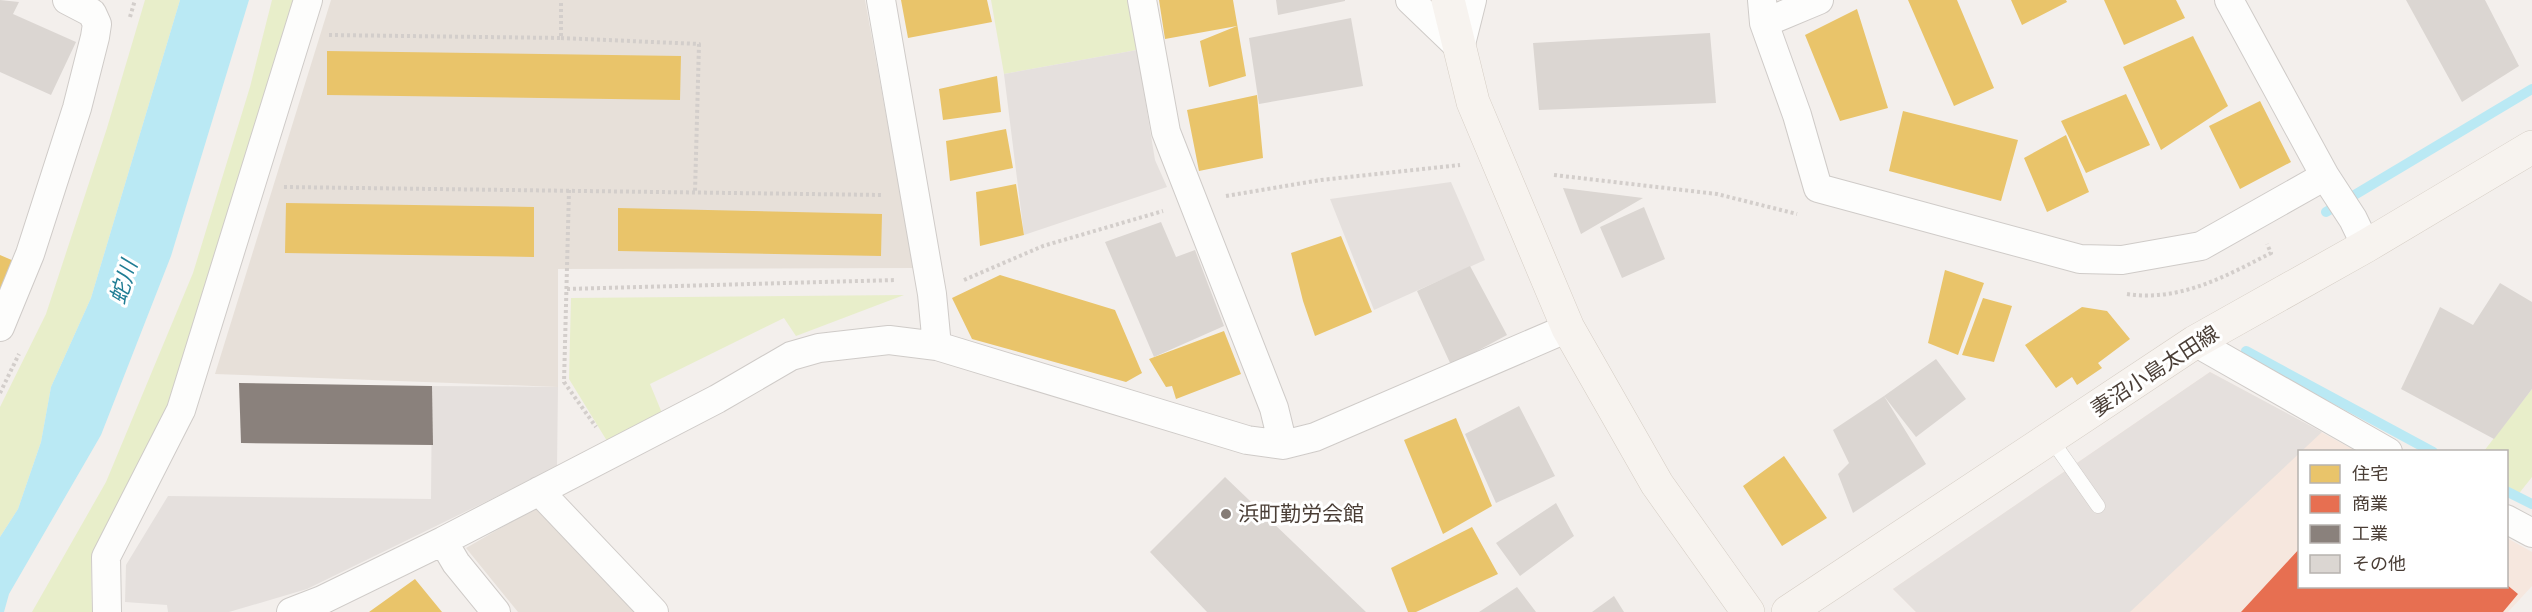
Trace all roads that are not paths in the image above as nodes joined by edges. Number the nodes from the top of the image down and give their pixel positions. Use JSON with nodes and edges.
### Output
{"nodes":[{"id":1,"x":67,"y":0,"type":"edge"},
{"id":2,"x":308,"y":0,"type":"edge"},
{"id":3,"x":881,"y":0,"type":"edge"},
{"id":4,"x":1142,"y":0,"type":"edge"},
{"id":5,"x":1410,"y":0,"type":"edge"},
{"id":6,"x":1448,"y":0,"type":"edge"},
{"id":7,"x":1472,"y":0,"type":"edge"},
{"id":8,"x":1819,"y":0,"type":"edge"},
{"id":9,"x":2229,"y":0,"type":"edge"},
{"id":10,"x":1763,"y":11,"type":"edge"},
{"id":11,"x":1460,"y":48,"type":"junction"},
{"id":12,"x":2532,"y":147,"type":"edge"},
{"id":13,"x":2330,"y":184,"type":"junction"},
{"id":14,"x":2359,"y":233,"type":"junction"},
{"id":15,"x":0,"y":327,"type":"edge"},
{"id":16,"x":1568,"y":328,"type":"junction"},
{"id":17,"x":2195,"y":342,"type":"junction"},
{"id":18,"x":937,"y":346,"type":"junction"},
{"id":19,"x":2050,"y":439,"type":"junction"},
{"id":20,"x":1283,"y":445,"type":"junction"},
{"id":21,"x":2384,"y":450,"type":"edge"},
{"id":22,"x":539,"y":491,"type":"junction"},
{"id":23,"x":2098,"y":506,"type":"dead end"},
{"id":24,"x":2508,"y":520,"type":"edge"},
{"id":25,"x":2532,"y":533,"type":"edge"},
{"id":26,"x":443,"y":541,"type":"junction"},
{"id":27,"x":107,"y":612,"type":"edge"},
{"id":28,"x":291,"y":612,"type":"edge"},
{"id":29,"x":496,"y":612,"type":"edge"},
{"id":30,"x":654,"y":612,"type":"edge"},
{"id":31,"x":1748,"y":612,"type":"edge"},
{"id":32,"x":1788,"y":612,"type":"edge"}],
"edges":[{"from":1,"to":15,"type":"street"},
{"from":2,"to":27,"type":"street"},
{"from":3,"to":18,"type":"street"},
{"from":4,"to":20,"type":"street"},
{"from":5,"to":11,"type":"street"},
{"from":6,"to":11,"type":"main road"},
{"from":7,"to":11,"type":"street"},
{"from":8,"to":10,"type":"street"},
{"from":9,"to":13,"type":"street"},
{"from":10,"to":13,"type":"street"},
{"from":11,"to":16,"type":"main road"},
{"from":12,"to":14,"type":"main road","name":"妻沼小島太田線"},
{"from":13,"to":14,"type":"street"},
{"from":14,"to":17,"type":"main road","name":"妻沼小島太田線"},
{"from":16,"to":20,"type":"street"},
{"from":16,"to":31,"type":"main road"},
{"from":17,"to":19,"type":"main road","name":"妻沼小島太田線"},
{"from":17,"to":21,"type":"street"},
{"from":18,"to":20,"type":"street"},
{"from":18,"to":22,"type":"street"},
{"from":19,"to":23,"type":"lane"},
{"from":19,"to":32,"type":"main road","name":"妻沼小島太田線"},
{"from":22,"to":26,"type":"street"},
{"from":22,"to":30,"type":"street"},
{"from":24,"to":25,"type":"street"},
{"from":26,"to":28,"type":"street"},
{"from":26,"to":29,"type":"street"}]}
